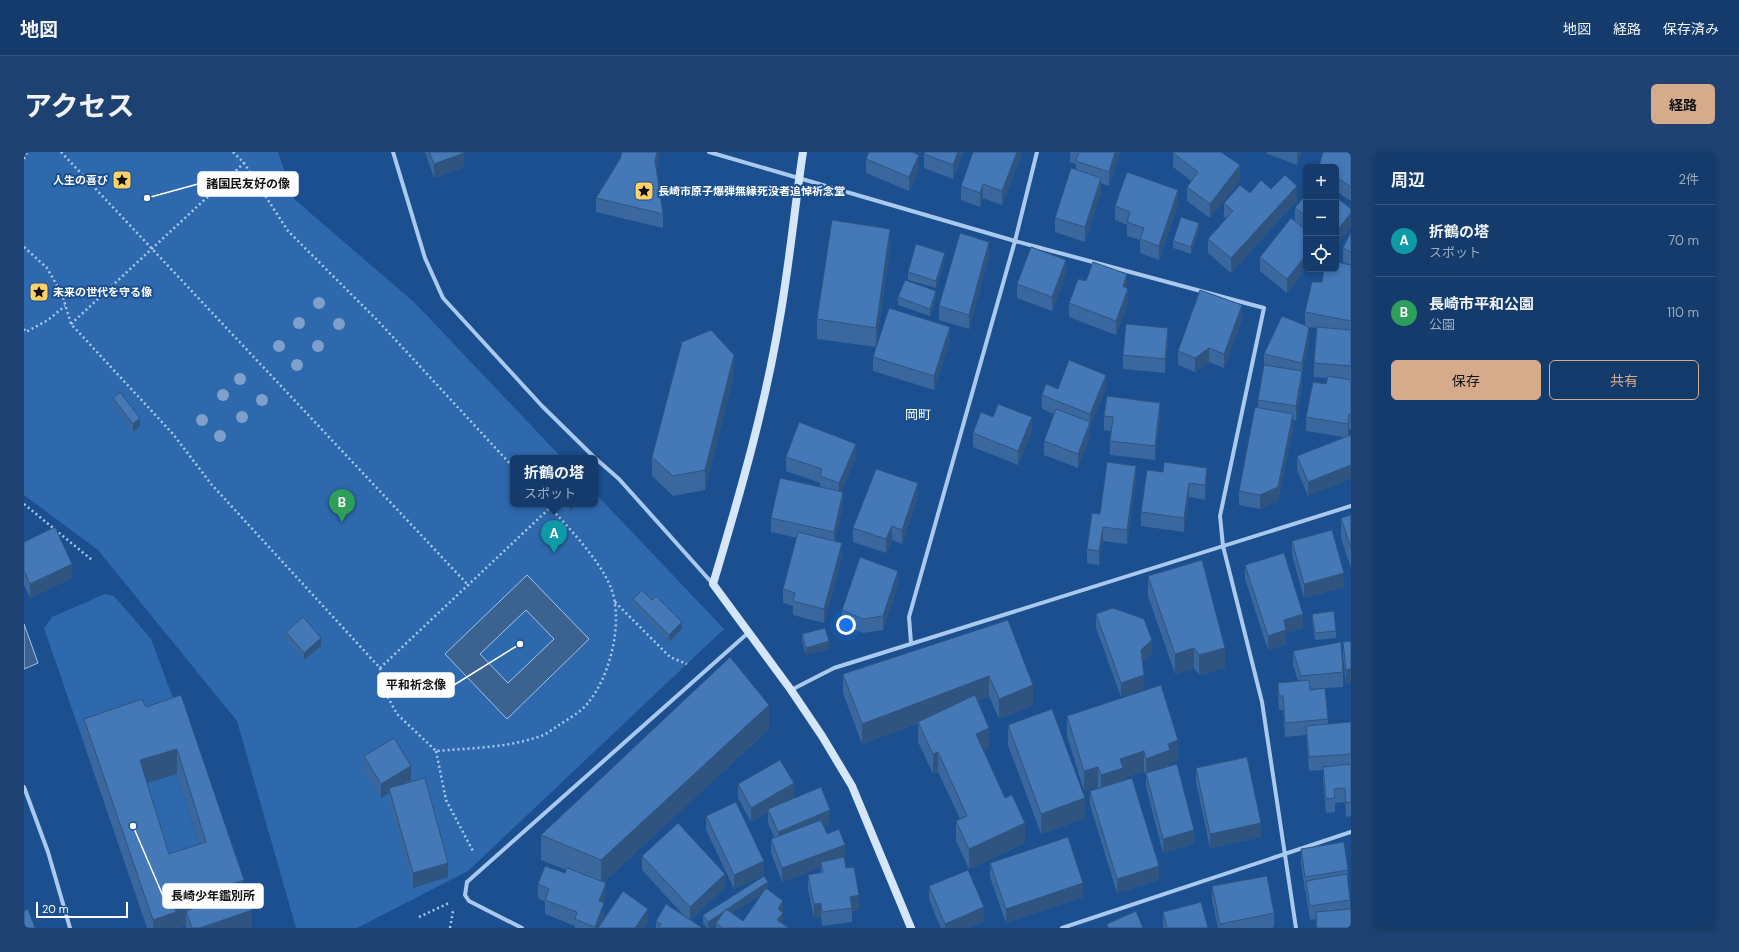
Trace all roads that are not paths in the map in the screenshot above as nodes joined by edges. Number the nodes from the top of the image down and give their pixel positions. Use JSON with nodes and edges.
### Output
{"nodes":[{"id":1,"x":393,"y":152,"type":"edge"},
{"id":2,"x":709,"y":152,"type":"edge"},
{"id":3,"x":803,"y":152,"type":"edge"},
{"id":4,"x":1037,"y":152,"type":"edge"},
{"id":5,"x":799,"y":178,"type":"junction"},
{"id":6,"x":1015,"y":241,"type":"junction"},
{"id":7,"x":592,"y":455,"type":"edge"},
{"id":8,"x":598,"y":460,"type":"edge"},
{"id":9,"x":1351,"y":506,"type":"edge"},
{"id":10,"x":1223,"y":546,"type":"junction"},
{"id":11,"x":713,"y":584,"type":"junction"},
{"id":12,"x":748,"y":633,"type":"junction"},
{"id":13,"x":910,"y":643,"type":"junction"},
{"id":14,"x":790,"y":690,"type":"junction"},
{"id":15,"x":24,"y":788,"type":"edge"},
{"id":16,"x":1351,"y":832,"type":"edge"},
{"id":17,"x":1286,"y":852,"type":"junction"},
{"id":18,"x":70,"y":928,"type":"edge"},
{"id":19,"x":522,"y":928,"type":"edge"},
{"id":20,"x":911,"y":928,"type":"edge"},
{"id":21,"x":1062,"y":928,"type":"edge"},
{"id":22,"x":1296,"y":928,"type":"edge"}],
"edges":[{"from":1,"to":7,"type":"street"},
{"from":2,"to":5,"type":"street"},
{"from":3,"to":5,"type":"street"},
{"from":4,"to":6,"type":"street"},
{"from":5,"to":6,"type":"street"},
{"from":5,"to":11,"type":"street"},
{"from":6,"to":10,"type":"street"},
{"from":6,"to":13,"type":"street"},
{"from":8,"to":11,"type":"street"},
{"from":9,"to":10,"type":"street"},
{"from":10,"to":13,"type":"street"},
{"from":10,"to":17,"type":"street"},
{"from":11,"to":12,"type":"street"},
{"from":12,"to":14,"type":"street"},
{"from":12,"to":19,"type":"street"},
{"from":13,"to":14,"type":"street"},
{"from":14,"to":20,"type":"street"},
{"from":15,"to":18,"type":"street"},
{"from":16,"to":17,"type":"street"},
{"from":17,"to":21,"type":"street"},
{"from":17,"to":22,"type":"street"}]}
